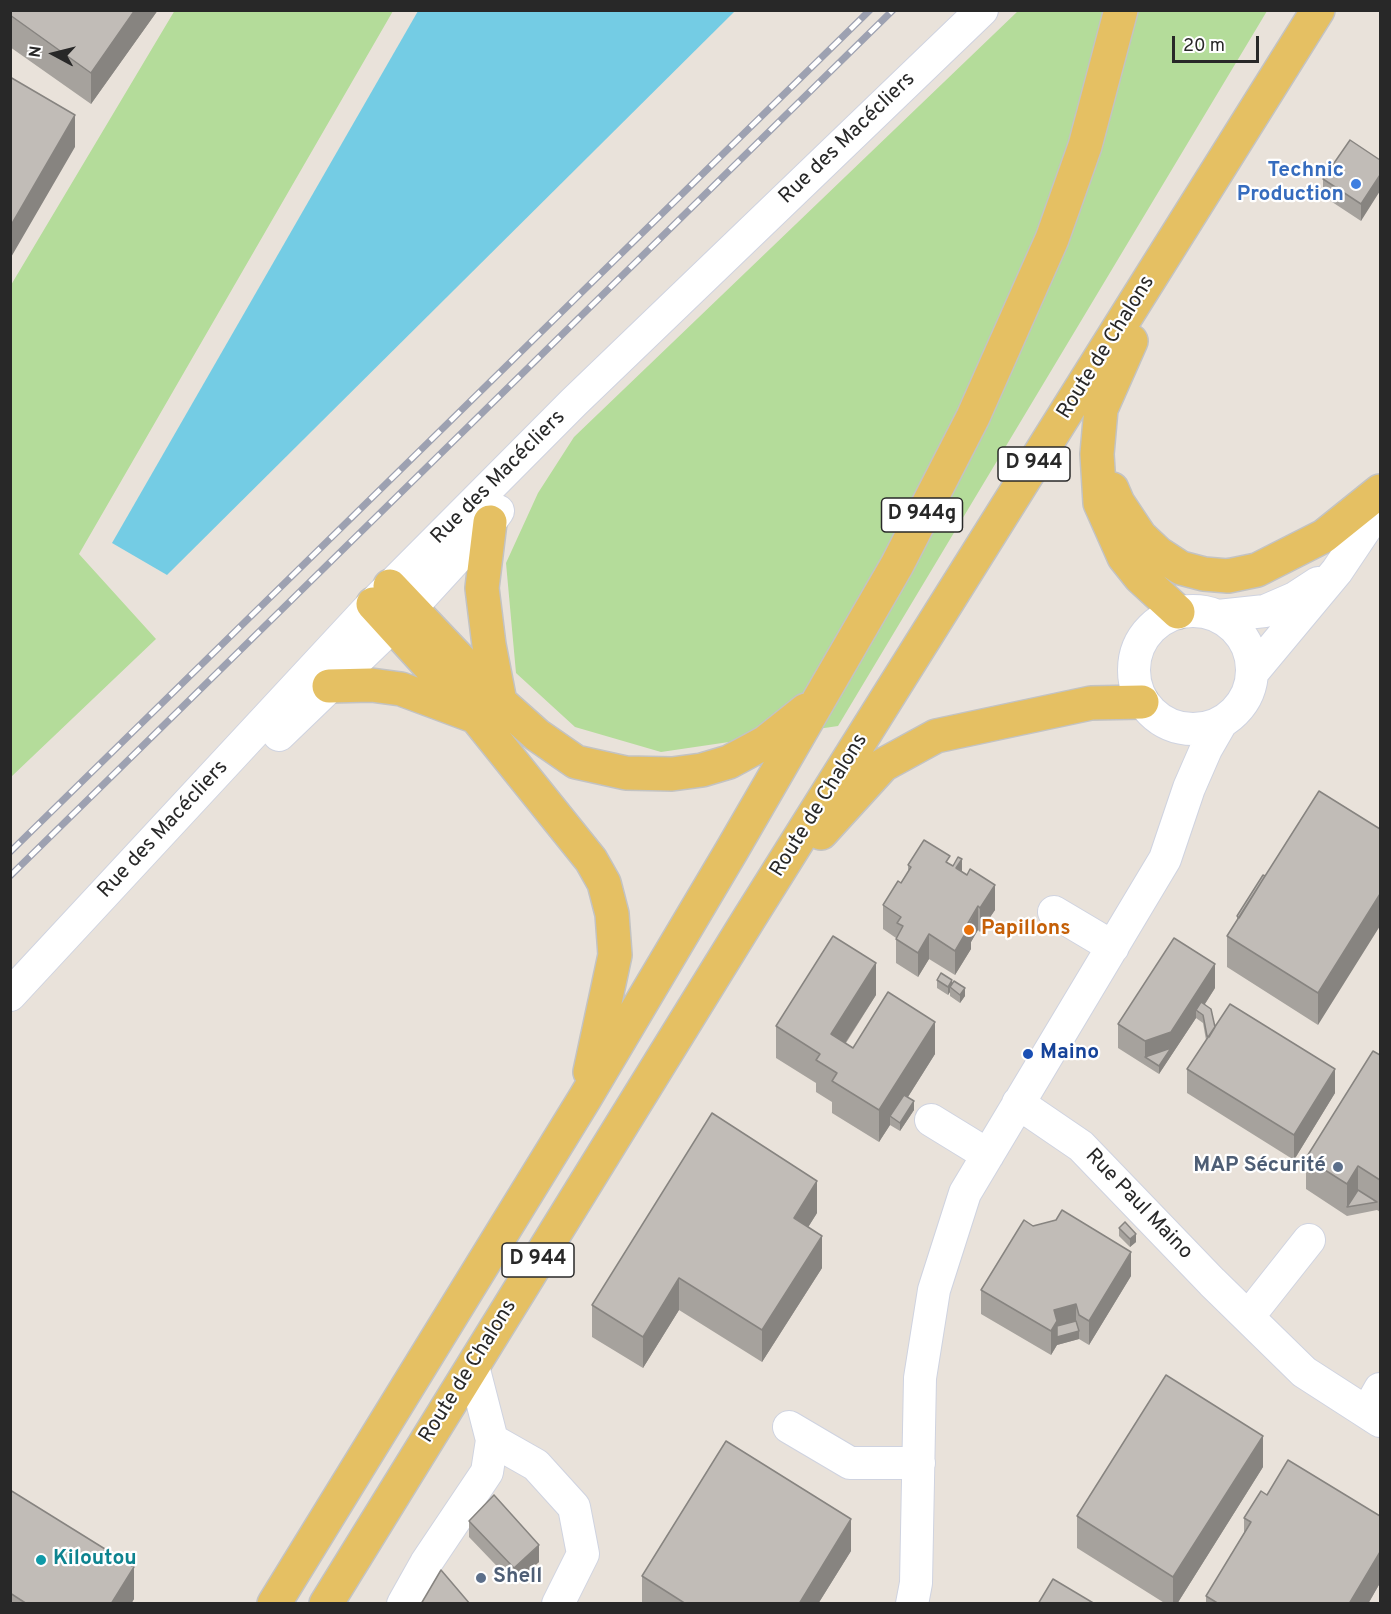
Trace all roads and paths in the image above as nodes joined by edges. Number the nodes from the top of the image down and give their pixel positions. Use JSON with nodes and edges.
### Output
{"nodes":[{"id":1,"x":981,"y":10,"type":"edge"},
{"id":2,"x":1121,"y":10,"type":"edge"},
{"id":3,"x":1315,"y":16,"type":"edge"},
{"id":4,"x":574,"y":402,"type":"junction"},
{"id":5,"x":1097,"y":454,"type":"junction"},
{"id":6,"x":1380,"y":491,"type":"edge"},
{"id":7,"x":1380,"y":507,"type":"edge"},
{"id":8,"x":490,"y":522,"type":"junction"},
{"id":9,"x":1336,"y":571,"type":"junction"},
{"id":10,"x":392,"y":606,"type":"junction"},
{"id":11,"x":1178,"y":612,"type":"junction"},
{"id":12,"x":1218,"y":616,"type":"junction"},
{"id":13,"x":1252,"y":673,"type":"junction"},
{"id":14,"x":329,"y":686,"type":"junction"},
{"id":15,"x":820,"y":700,"type":"junction"},
{"id":16,"x":488,"y":710,"type":"junction"},
{"id":17,"x":1152,"y":711,"type":"junction"},
{"id":18,"x":1221,"y":723,"type":"junction"},
{"id":19,"x":1189,"y":788,"type":"junction"},
{"id":20,"x":1054,"y":912,"type":"dead end"},
{"id":21,"x":750,"y":917,"type":"junction"},
{"id":22,"x":1113,"y":947,"type":"junction"},
{"id":23,"x":38,"y":966,"type":"junction"},
{"id":24,"x":10,"y":995,"type":"edge"},
{"id":25,"x":585,"y":1098,"type":"junction"},
{"id":26,"x":1018,"y":1103,"type":"junction"},
{"id":27,"x":931,"y":1120,"type":"dead end"},
{"id":28,"x":988,"y":1155,"type":"junction"},
{"id":29,"x":1309,"y":1240,"type":"dead end"},
{"id":30,"x":1248,"y":1317,"type":"junction"},
{"id":31,"x":473,"y":1366,"type":"junction"},
{"id":32,"x":1376,"y":1407,"type":"edge"},
{"id":33,"x":789,"y":1427,"type":"dead end"},
{"id":34,"x":492,"y":1440,"type":"junction"},
{"id":35,"x":919,"y":1463,"type":"junction"},
{"id":36,"x":274,"y":1604,"type":"edge"},
{"id":37,"x":326,"y":1604,"type":"edge"},
{"id":38,"x":403,"y":1604,"type":"edge"},
{"id":39,"x":558,"y":1604,"type":"edge"},
{"id":40,"x":912,"y":1604,"type":"edge"}],
"edges":[{"from":1,"to":4,"type":"street","name":"Rue des Macécliers"},
{"from":2,"to":15,"type":"main road","name":"Route de Chalons","number":"D 944g"},
{"from":3,"to":5,"type":"main road"},
{"from":3,"to":21,"type":"main road","name":"Route de Chalons","number":"D 944"},
{"from":4,"to":8,"type":"street","name":"Rue des Macécliers"},
{"from":4,"to":10,"type":"street","name":"Rue des Macécliers"},
{"from":5,"to":6,"type":"main road"},
{"from":5,"to":11,"type":"main road"},
{"from":7,"to":9,"type":"street"},
{"from":8,"to":10,"type":"street","name":"Rue des Macécliers"},
{"from":8,"to":16,"type":"main road"},
{"from":9,"to":12,"type":"street"},
{"from":9,"to":13,"type":"street"},
{"from":10,"to":14,"type":"street","name":"Rue des Macécliers"},
{"from":10,"to":16,"type":"main road"},
{"from":10,"to":23,"type":"street","name":"Rue des Macécliers"},
{"from":11,"to":12,"type":"street"},
{"from":11,"to":17,"type":"street"},
{"from":12,"to":13,"type":"street"},
{"from":13,"to":18,"type":"street"},
{"from":14,"to":16,"type":"main road"},
{"from":14,"to":23,"type":"street","name":"Rue des Macécliers"},
{"from":15,"to":16,"type":"main road"},
{"from":15,"to":25,"type":"main road","name":"Route de Chalons","number":"D 944"},
{"from":16,"to":25,"type":"main road"},
{"from":17,"to":18,"type":"street"},
{"from":17,"to":19,"type":"street"},
{"from":17,"to":21,"type":"main road"},
{"from":18,"to":19,"type":"street"},
{"from":19,"to":22,"type":"street"},
{"from":20,"to":22,"type":"street"},
{"from":21,"to":31,"type":"main road","name":"Route de Chalons","number":"D 944"},
{"from":22,"to":26,"type":"street"},
{"from":23,"to":24,"type":"street","name":"Rue des Macécliers"},
{"from":25,"to":36,"type":"main road","name":"Route de Chalons","number":"D 944"},
{"from":26,"to":28,"type":"street"},
{"from":26,"to":30,"type":"street","name":"Rue Paul Maino"},
{"from":27,"to":28,"type":"street"},
{"from":28,"to":35,"type":"street"},
{"from":29,"to":30,"type":"street"},
{"from":30,"to":32,"type":"street","name":"Rue Paul Maino"},
{"from":31,"to":34,"type":"street"},
{"from":31,"to":37,"type":"main road","name":"Route de Chalons","number":"D 944"},
{"from":33,"to":35,"type":"street"},
{"from":34,"to":38,"type":"street"},
{"from":34,"to":39,"type":"street"},
{"from":35,"to":40,"type":"street"}]}
